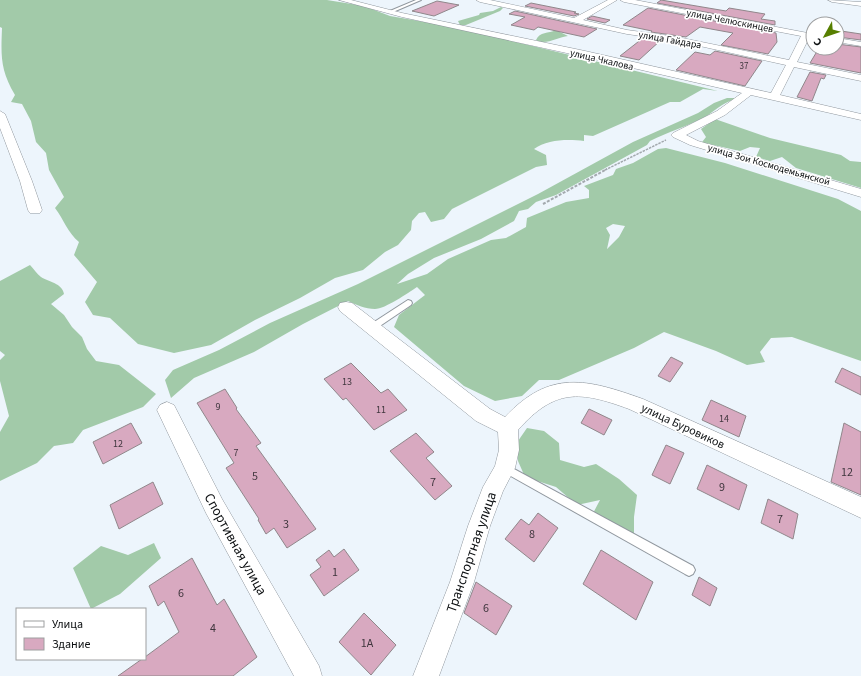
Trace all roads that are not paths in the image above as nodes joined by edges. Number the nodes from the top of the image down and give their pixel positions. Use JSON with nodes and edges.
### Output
{"nodes":[{"id":1,"x":344,"y":0,"type":"edge"},
{"id":2,"x":419,"y":0,"type":"edge"},
{"id":3,"x":480,"y":0,"type":"edge"},
{"id":4,"x":613,"y":0,"type":"edge"},
{"id":5,"x":624,"y":0,"type":"edge"},
{"id":6,"x":832,"y":0,"type":"edge"},
{"id":7,"x":861,"y":4,"type":"edge"},
{"id":8,"x":392,"y":11,"type":"junction"},
{"id":9,"x":577,"y":20,"type":"junction"},
{"id":10,"x":805,"y":34,"type":"edge"},
{"id":11,"x":845,"y":41,"type":"edge"},
{"id":12,"x":805,"y":43,"type":"edge"},
{"id":13,"x":861,"y":44,"type":"edge"},
{"id":14,"x":791,"y":64,"type":"junction"},
{"id":15,"x":861,"y":78,"type":"edge"},
{"id":16,"x":749,"y":92,"type":"junction"},
{"id":17,"x":774,"y":97,"type":"junction"},
{"id":18,"x":0,"y":114,"type":"edge"},
{"id":19,"x":861,"y":117,"type":"edge"},
{"id":20,"x":861,"y":193,"type":"edge"},
{"id":21,"x":35,"y":210,"type":"dead end"},
{"id":22,"x":408,"y":303,"type":"dead end"},
{"id":23,"x":346,"y":307,"type":"dead end"},
{"id":24,"x":371,"y":328,"type":"junction"},
{"id":25,"x":167,"y":410,"type":"dead end"},
{"id":26,"x":508,"y":428,"type":"junction"},
{"id":27,"x":505,"y":468,"type":"junction"},
{"id":28,"x":861,"y":508,"type":"edge"},
{"id":29,"x":689,"y":570,"type":"dead end"},
{"id":30,"x":308,"y":676,"type":"edge"},
{"id":31,"x":426,"y":676,"type":"edge"}],
"edges":[{"from":1,"to":8,"type":"street","name":"улица Чкалова"},
{"from":2,"to":8,"type":"lane"},
{"from":3,"to":9,"type":"street","name":"улица Гайдара"},
{"from":4,"to":9,"type":"street"},
{"from":5,"to":10,"type":"street","name":"улица Челюскинцев"},
{"from":6,"to":7,"type":"street"},
{"from":8,"to":16,"type":"street","name":"улица Чкалова"},
{"from":9,"to":14,"type":"street","name":"улица Гайдара"},
{"from":11,"to":13,"type":"street"},
{"from":12,"to":14,"type":"street"},
{"from":14,"to":15,"type":"street","name":"улица Гайдара"},
{"from":14,"to":17,"type":"street"},
{"from":16,"to":17,"type":"street","name":"улица Чкалова"},
{"from":16,"to":20,"type":"street","name":"улица Зои Космодемьянской"},
{"from":17,"to":19,"type":"street","name":"улица Чкалова"},
{"from":18,"to":21,"type":"street"},
{"from":22,"to":24,"type":"lane"},
{"from":23,"to":24,"type":"street"},
{"from":24,"to":26,"type":"street"},
{"from":25,"to":30,"type":"street","name":"Спортивная улица"},
{"from":26,"to":27,"type":"street","name":"Транспортная улица"},
{"from":26,"to":28,"type":"street","name":"улица Буровиков"},
{"from":27,"to":29,"type":"lane"},
{"from":27,"to":31,"type":"street","name":"Транспортная улица"}]}
